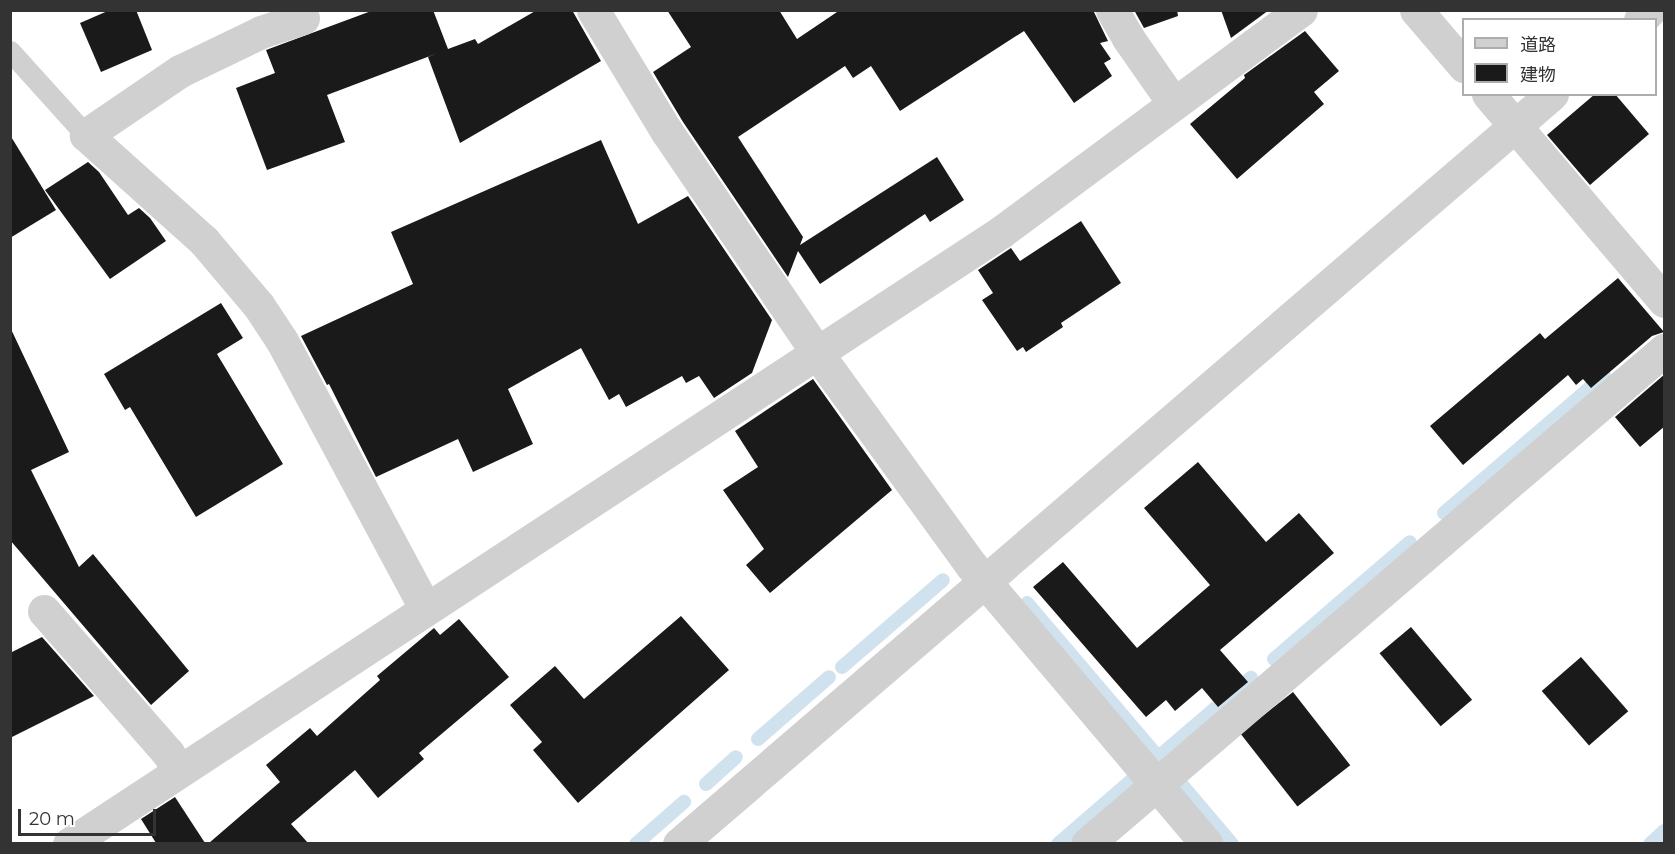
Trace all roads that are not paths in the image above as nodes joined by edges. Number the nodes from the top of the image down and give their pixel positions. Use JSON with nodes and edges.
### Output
{"nodes":[{"id":1,"x":593,"y":10,"type":"edge"},
{"id":2,"x":1112,"y":10,"type":"edge"},
{"id":3,"x":1301,"y":10,"type":"edge"},
{"id":4,"x":1416,"y":10,"type":"edge"},
{"id":5,"x":303,"y":18,"type":"dead end"},
{"id":6,"x":10,"y":51,"type":"edge"},
{"id":7,"x":1462,"y":64,"type":"edge"},
{"id":8,"x":1490,"y":96,"type":"edge"},
{"id":9,"x":1550,"y":96,"type":"edge"},
{"id":10,"x":1174,"y":104,"type":"junction"},
{"id":11,"x":1515,"y":126,"type":"junction"},
{"id":12,"x":86,"y":135,"type":"junction"},
{"id":13,"x":1665,"y":301,"type":"edge"},
{"id":14,"x":1665,"y":350,"type":"edge"},
{"id":15,"x":817,"y":353,"type":"junction"},
{"id":16,"x":983,"y":582,"type":"junction"},
{"id":17,"x":426,"y":609,"type":"junction"},
{"id":18,"x":44,"y":611,"type":"dead end"},
{"id":19,"x":180,"y":771,"type":"junction"},
{"id":20,"x":1156,"y":784,"type":"junction"},
{"id":21,"x":69,"y":843,"type":"edge"},
{"id":22,"x":679,"y":843,"type":"edge"},
{"id":23,"x":1088,"y":843,"type":"edge"},
{"id":24,"x":1207,"y":843,"type":"edge"}],
"edges":[{"from":1,"to":15,"type":"street"},
{"from":2,"to":10,"type":"street"},
{"from":3,"to":10,"type":"street"},
{"from":4,"to":7,"type":"street"},
{"from":5,"to":12,"type":"street"},
{"from":6,"to":12,"type":"lane"},
{"from":8,"to":11,"type":"street"},
{"from":9,"to":11,"type":"street"},
{"from":10,"to":15,"type":"street"},
{"from":11,"to":13,"type":"street"},
{"from":11,"to":16,"type":"street"},
{"from":12,"to":17,"type":"street"},
{"from":14,"to":20,"type":"street"},
{"from":15,"to":16,"type":"street"},
{"from":15,"to":17,"type":"street"},
{"from":16,"to":20,"type":"street"},
{"from":16,"to":22,"type":"street"},
{"from":17,"to":19,"type":"street"},
{"from":18,"to":19,"type":"street"},
{"from":19,"to":21,"type":"street"},
{"from":20,"to":23,"type":"street"},
{"from":20,"to":24,"type":"street"}]}
